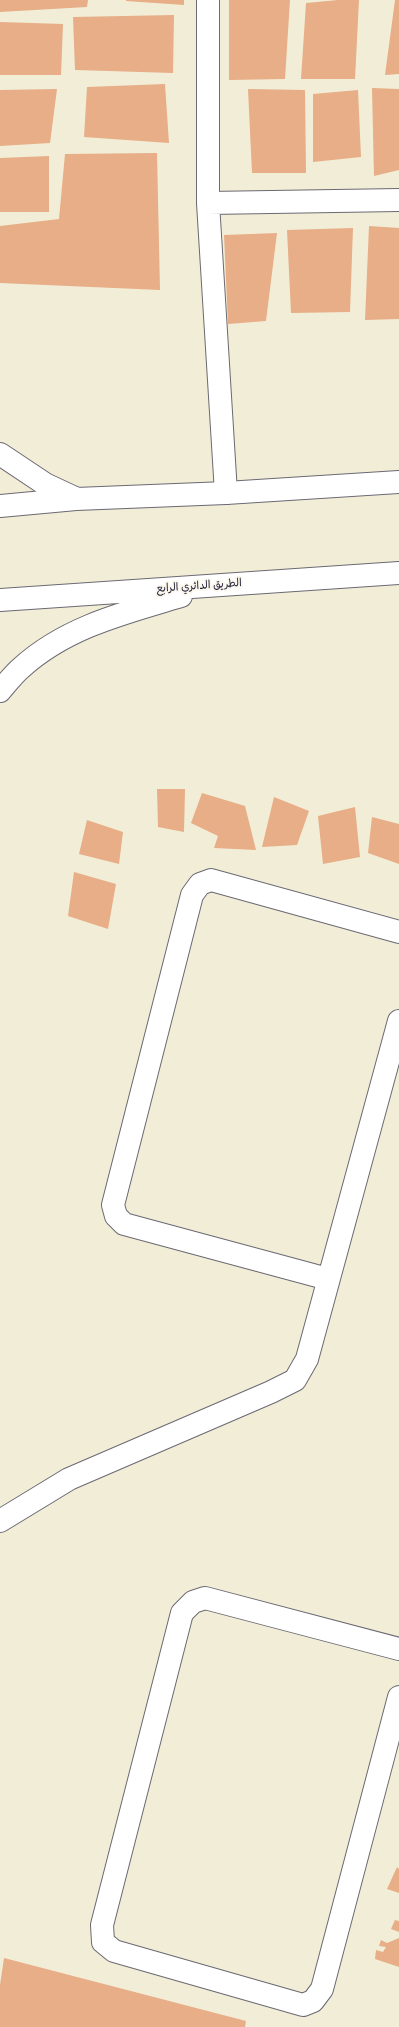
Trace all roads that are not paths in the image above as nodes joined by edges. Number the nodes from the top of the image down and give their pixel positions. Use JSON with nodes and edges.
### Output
{"nodes":[{"id":1,"x":208,"y":0,"type":"edge"},
{"id":2,"x":399,"y":200,"type":"edge"},
{"id":3,"x":208,"y":203,"type":"junction"},
{"id":4,"x":0,"y":454,"type":"edge"},
{"id":5,"x":399,"y":482,"type":"edge"},
{"id":6,"x":226,"y":493,"type":"junction"},
{"id":7,"x":76,"y":499,"type":"junction"},
{"id":8,"x":0,"y":506,"type":"edge"},
{"id":9,"x":399,"y":573,"type":"edge"},
{"id":10,"x":220,"y":584,"type":"junction"},
{"id":11,"x":0,"y":600,"type":"edge"},
{"id":12,"x":0,"y":691,"type":"edge"},
{"id":13,"x":399,"y":932,"type":"edge"},
{"id":14,"x":399,"y":1021,"type":"edge"},
{"id":15,"x":328,"y":1279,"type":"junction"},
{"id":16,"x":0,"y":1521,"type":"edge"},
{"id":17,"x":399,"y":1649,"type":"edge"},
{"id":18,"x":399,"y":1697,"type":"edge"}],
"edges":[{"from":1,"to":3,"type":"street"},
{"from":2,"to":3,"type":"street"},
{"from":3,"to":6,"type":"street"},
{"from":4,"to":7,"type":"street"},
{"from":5,"to":6,"type":"street"},
{"from":6,"to":7,"type":"street"},
{"from":7,"to":8,"type":"street"},
{"from":9,"to":10,"type":"street","name":"الطريق الدائري الرابع"},
{"from":10,"to":11,"type":"street","name":"الطريق الدائري الرابع"},
{"from":10,"to":12,"type":"street"},
{"from":13,"to":15,"type":"street"},
{"from":14,"to":15,"type":"street"},
{"from":15,"to":16,"type":"street"},
{"from":17,"to":18,"type":"street"}]}
